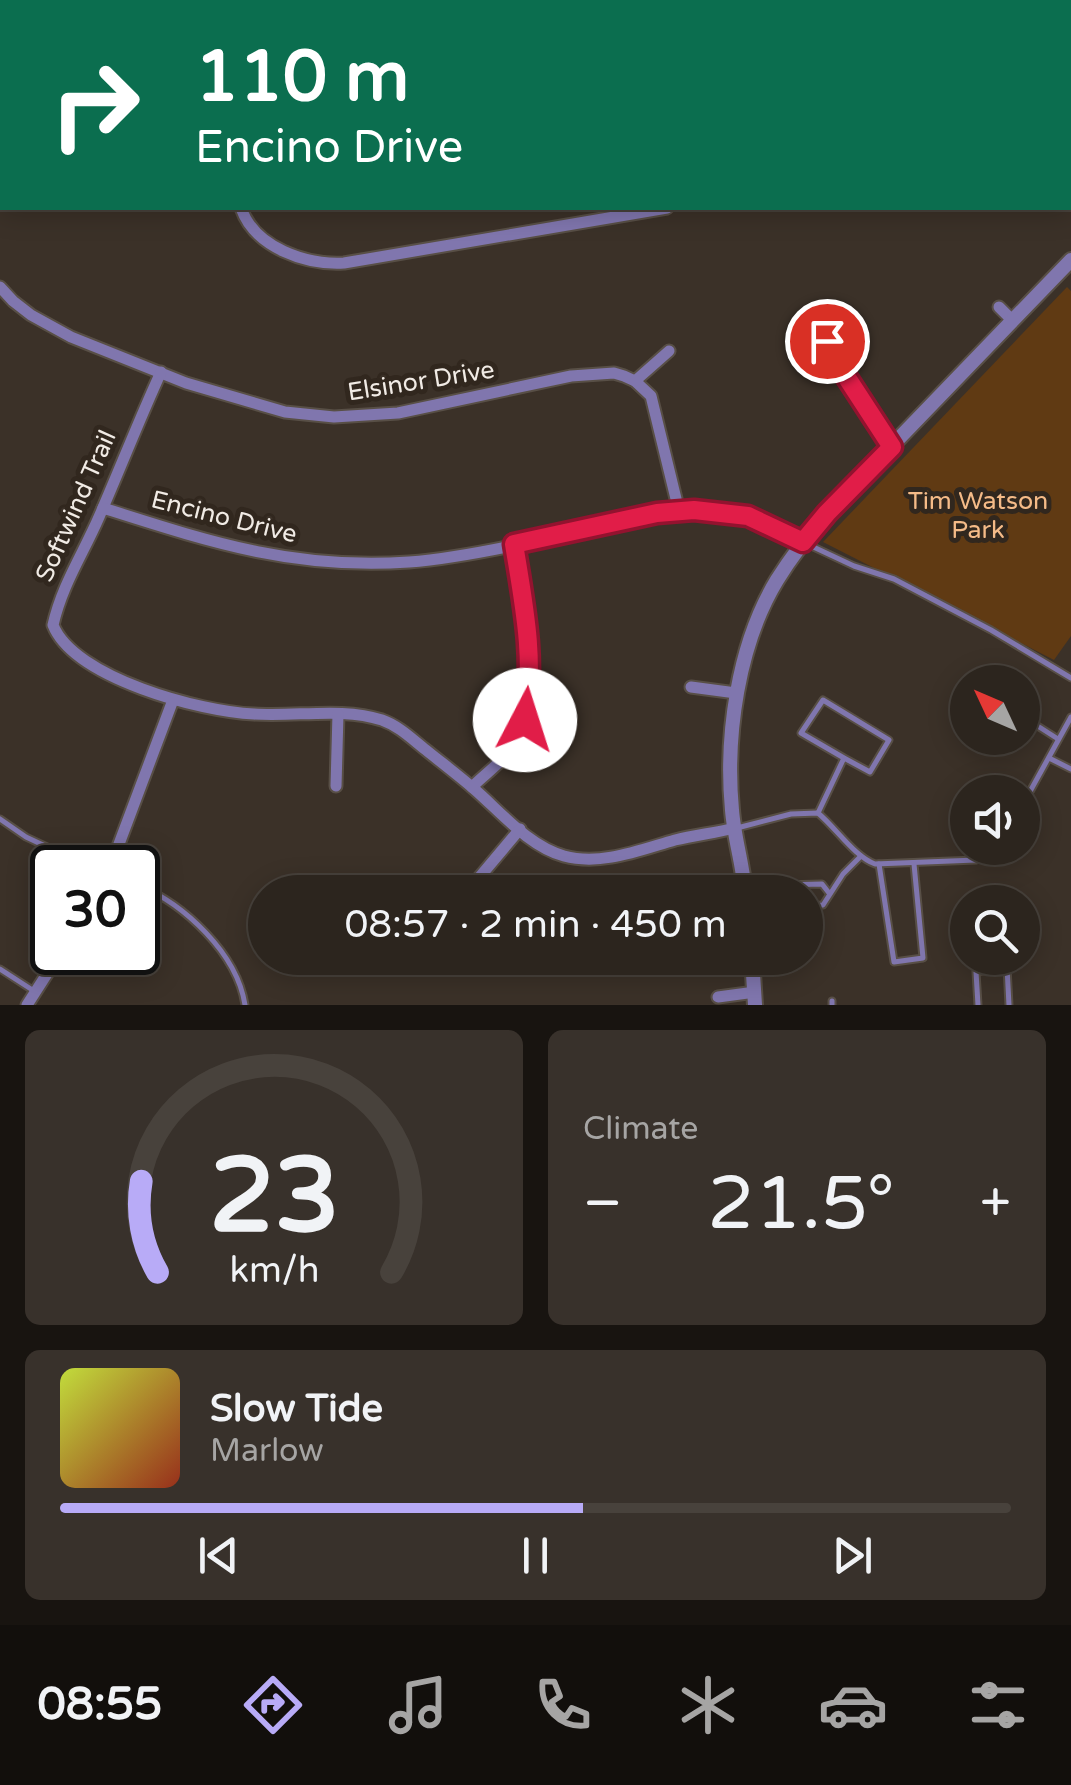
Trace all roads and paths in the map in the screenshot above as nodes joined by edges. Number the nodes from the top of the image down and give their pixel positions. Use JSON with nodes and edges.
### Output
{"nodes":[{"id":1,"x":242,"y":210,"type":"edge"},
{"id":2,"x":656,"y":210,"type":"edge"},
{"id":3,"x":1069,"y":265,"type":"edge"},
{"id":4,"x":0,"y":287,"type":"edge"},
{"id":5,"x":999,"y":307,"type":"dead end"},
{"id":6,"x":1013,"y":321,"type":"junction"},
{"id":7,"x":827,"y":341,"type":"dead end"},
{"id":8,"x":668,"y":351,"type":"dead end"},
{"id":9,"x":161,"y":372,"type":"junction"},
{"id":10,"x":635,"y":381,"type":"junction"},
{"id":11,"x":892,"y":447,"type":"junction"},
{"id":12,"x":103,"y":508,"type":"junction"},
{"id":13,"x":679,"y":511,"type":"junction"},
{"id":14,"x":803,"y":542,"type":"junction"},
{"id":15,"x":514,"y":544,"type":"junction"},
{"id":16,"x":1071,"y":678,"type":"edge"},
{"id":17,"x":690,"y":687,"type":"dead end"},
{"id":18,"x":736,"y":694,"type":"junction"},
{"id":19,"x":173,"y":700,"type":"junction"},
{"id":20,"x":338,"y":714,"type":"junction"},
{"id":21,"x":1070,"y":720,"type":"edge"},
{"id":22,"x":1040,"y":728,"type":"edge"},
{"id":23,"x":1059,"y":740,"type":"junction"},
{"id":24,"x":844,"y":758,"type":"junction"},
{"id":25,"x":1049,"y":758,"type":"junction"},
{"id":26,"x":1071,"y":769,"type":"edge"},
{"id":27,"x":1039,"y":775,"type":"edge"},
{"id":28,"x":336,"y":786,"type":"dead end"},
{"id":29,"x":472,"y":787,"type":"junction"},
{"id":30,"x":818,"y":814,"type":"junction"},
{"id":31,"x":0,"y":820,"type":"edge"},
{"id":32,"x":734,"y":828,"type":"junction"},
{"id":33,"x":520,"y":829,"type":"junction"},
{"id":34,"x":43,"y":845,"type":"edge"},
{"id":35,"x":119,"y":845,"type":"edge"},
{"id":36,"x":861,"y":856,"type":"junction"},
{"id":37,"x":950,"y":862,"type":"edge"},
{"id":38,"x":879,"y":864,"type":"junction"},
{"id":39,"x":914,"y":864,"type":"junction"},
{"id":40,"x":481,"y":875,"type":"edge"},
{"id":41,"x":742,"y":875,"type":"edge"},
{"id":42,"x":823,"y":885,"type":"edge"},
{"id":43,"x":829,"y":893,"type":"junction"},
{"id":44,"x":160,"y":897,"type":"edge"},
{"id":45,"x":823,"y":903,"type":"edge"},
{"id":46,"x":1,"y":971,"type":"edge"},
{"id":47,"x":47,"y":975,"type":"edge"},
{"id":48,"x":36,"y":993,"type":"junction"},
{"id":49,"x":718,"y":997,"type":"dead end"},
{"id":50,"x":755,"y":998,"type":"edge"},
{"id":51,"x":27,"y":1005,"type":"edge"},
{"id":52,"x":245,"y":1005,"type":"edge"},
{"id":53,"x":978,"y":1005,"type":"edge"},
{"id":54,"x":1009,"y":1005,"type":"edge"}],
"edges":[{"from":1,"to":2,"type":"street"},
{"from":3,"to":6,"type":"street"},
{"from":4,"to":9,"type":"street","name":"Elsinor Drive"},
{"from":5,"to":6,"type":"street"},
{"from":6,"to":11,"type":"street"},
{"from":7,"to":11,"type":"street"},
{"from":8,"to":10,"type":"street"},
{"from":9,"to":10,"type":"street","name":"Elsinor Drive"},
{"from":9,"to":12,"type":"street","name":"Softwind Trail"},
{"from":10,"to":13,"type":"street"},
{"from":11,"to":14,"type":"street"},
{"from":12,"to":15,"type":"street","name":"Encino Drive"},
{"from":12,"to":19,"type":"street","name":"Softwind Trail"},
{"from":13,"to":14,"type":"street","name":"Encino Drive"},
{"from":13,"to":15,"type":"street","name":"Encino Drive"},
{"from":14,"to":16,"type":"lane"},
{"from":14,"to":18,"type":"street"},
{"from":15,"to":29,"type":"street"},
{"from":17,"to":18,"type":"street"},
{"from":18,"to":32,"type":"street"},
{"from":19,"to":20,"type":"street","name":"Softwind Trail"},
{"from":19,"to":35,"type":"street"},
{"from":20,"to":28,"type":"street"},
{"from":20,"to":29,"type":"street","name":"Softwind Trail"},
{"from":21,"to":23,"type":"lane"},
{"from":22,"to":23,"type":"lane"},
{"from":23,"to":25,"type":"lane"},
{"from":24,"to":24,"type":"lane"},
{"from":24,"to":30,"type":"lane"},
{"from":25,"to":26,"type":"lane"},
{"from":25,"to":27,"type":"lane"},
{"from":29,"to":33,"type":"street","name":"Softwind Trail"},
{"from":30,"to":32,"type":"lane"},
{"from":30,"to":36,"type":"lane"},
{"from":31,"to":34,"type":"lane"},
{"from":32,"to":33,"type":"street","name":"Softwind Trail"},
{"from":32,"to":41,"type":"street"},
{"from":33,"to":40,"type":"street"},
{"from":36,"to":38,"type":"lane"},
{"from":36,"to":43,"type":"lane"},
{"from":37,"to":39,"type":"lane"},
{"from":38,"to":39,"type":"lane"},
{"from":38,"to":39,"type":"lane"},
{"from":42,"to":43,"type":"lane"},
{"from":43,"to":45,"type":"lane"},
{"from":44,"to":52,"type":"lane"},
{"from":46,"to":48,"type":"lane"},
{"from":47,"to":48,"type":"street"},
{"from":48,"to":51,"type":"street"},
{"from":49,"to":50,"type":"street"},
{"from":53,"to":54,"type":"lane"}]}
